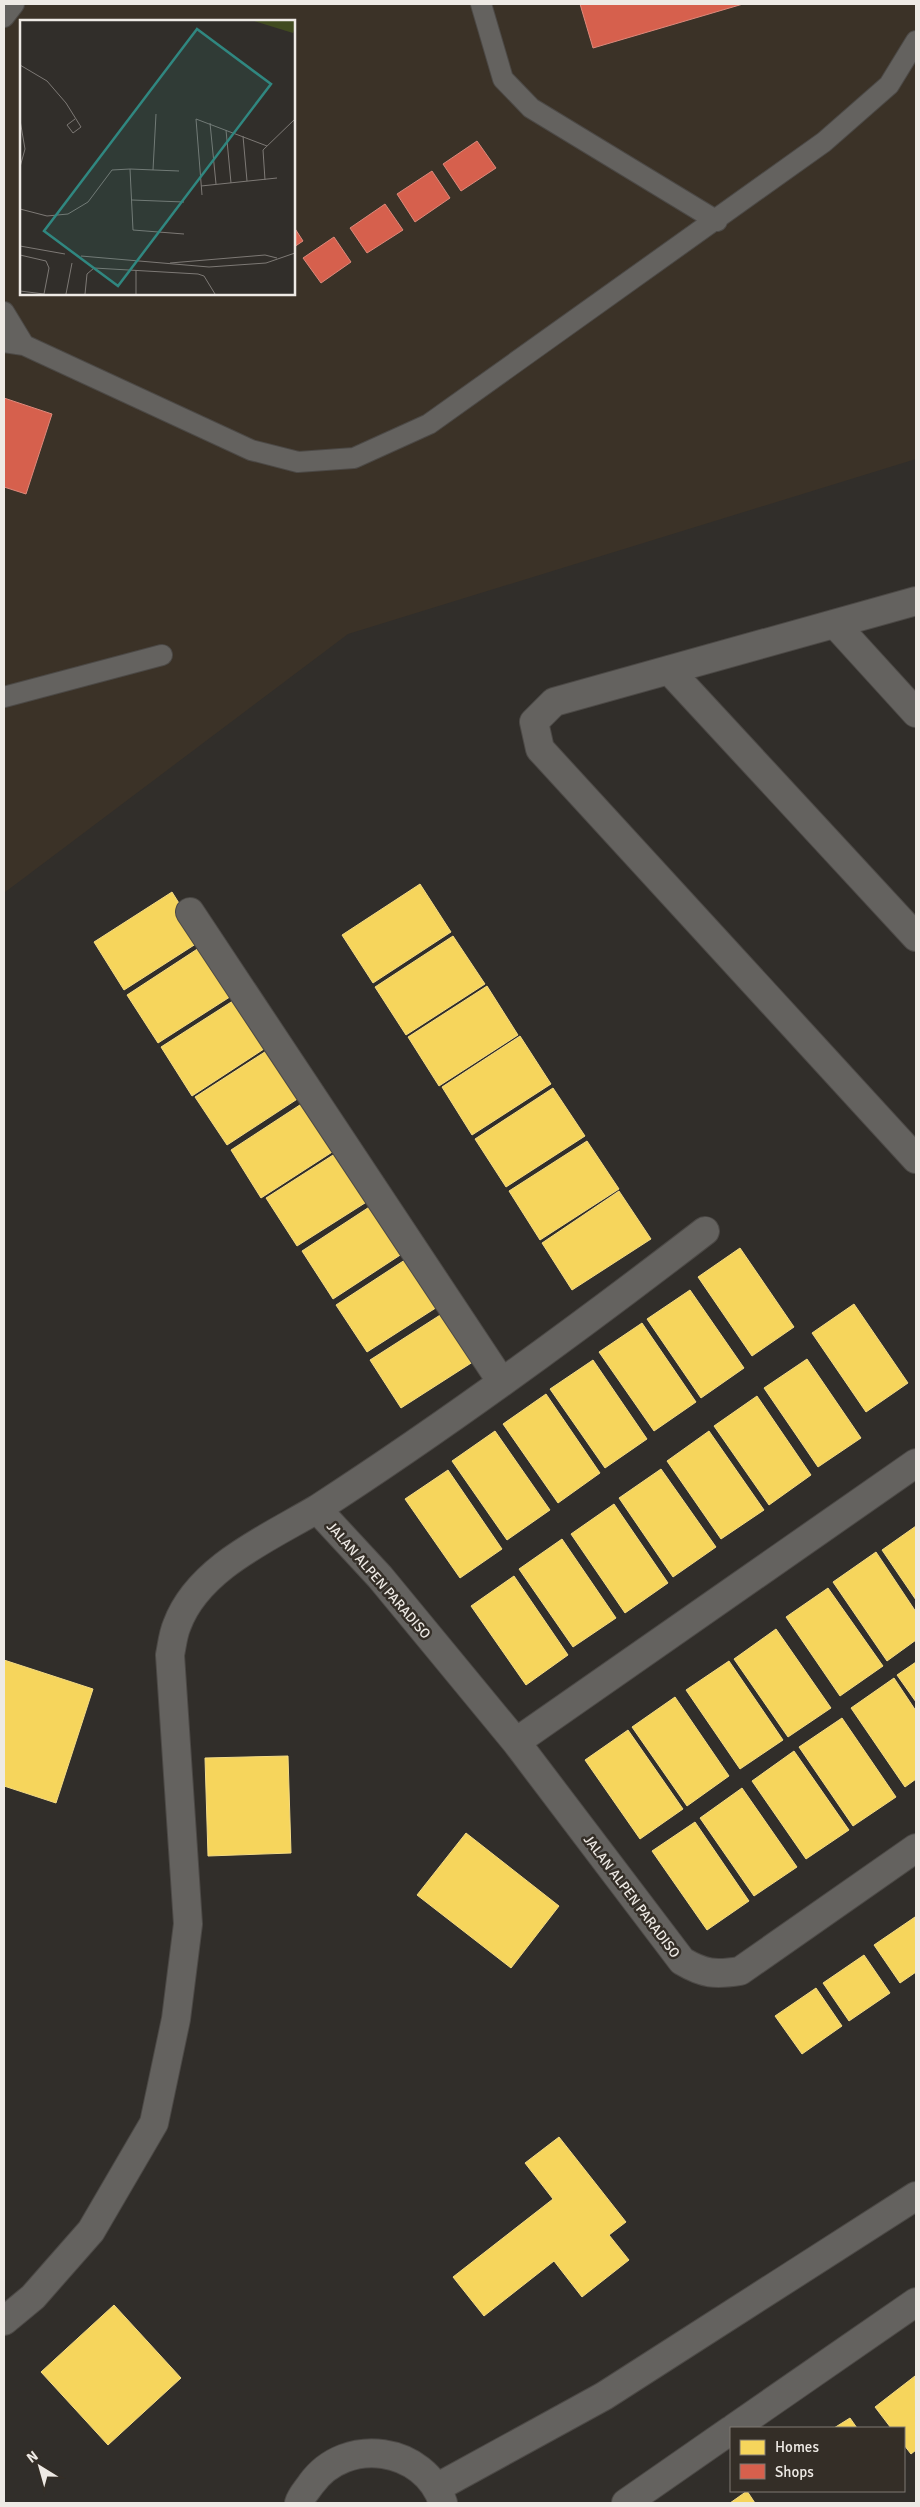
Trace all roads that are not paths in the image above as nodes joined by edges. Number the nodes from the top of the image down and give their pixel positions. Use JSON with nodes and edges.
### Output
{"nodes":[{"id":1,"x":14,"y":4,"type":"edge"},
{"id":2,"x":481,"y":4,"type":"edge"},
{"id":3,"x":4,"y":17,"type":"edge"},
{"id":4,"x":916,"y":41,"type":"edge"},
{"id":5,"x":717,"y":221,"type":"junction"},
{"id":6,"x":4,"y":312,"type":"edge"},
{"id":7,"x":4,"y":342,"type":"edge"},
{"id":8,"x":24,"y":345,"type":"junction"},
{"id":9,"x":916,"y":601,"type":"edge"},
{"id":10,"x":835,"y":624,"type":"junction"},
{"id":11,"x":162,"y":655,"type":"dead end"},
{"id":12,"x":669,"y":670,"type":"junction"},
{"id":13,"x":4,"y":697,"type":"edge"},
{"id":14,"x":916,"y":713,"type":"edge"},
{"id":15,"x":190,"y":912,"type":"dead end"},
{"id":16,"x":916,"y":938,"type":"edge"},
{"id":17,"x":916,"y":1159,"type":"edge"},
{"id":18,"x":705,"y":1231,"type":"dead end"},
{"id":19,"x":502,"y":1382,"type":"junction"},
{"id":20,"x":916,"y":1463,"type":"edge"},
{"id":21,"x":317,"y":1509,"type":"junction"},
{"id":22,"x":516,"y":1742,"type":"junction"},
{"id":23,"x":916,"y":1848,"type":"edge"},
{"id":24,"x":916,"y":2196,"type":"edge"},
{"id":25,"x":916,"y":2302,"type":"edge"},
{"id":26,"x":4,"y":2321,"type":"edge"},
{"id":27,"x":735,"y":2427,"type":"edge"},
{"id":28,"x":730,"y":2430,"type":"edge"},
{"id":29,"x":441,"y":2495,"type":"edge"},
{"id":30,"x":299,"y":2503,"type":"edge"},
{"id":31,"x":626,"y":2503,"type":"edge"}],
"edges":[{"from":1,"to":3,"type":"lane"},
{"from":2,"to":5,"type":"lane"},
{"from":4,"to":5,"type":"lane"},
{"from":5,"to":8,"type":"lane"},
{"from":6,"to":8,"type":"lane"},
{"from":7,"to":8,"type":"lane"},
{"from":9,"to":10,"type":"street"},
{"from":10,"to":12,"type":"street"},
{"from":10,"to":14,"type":"street"},
{"from":11,"to":13,"type":"lane"},
{"from":12,"to":16,"type":"street"},
{"from":12,"to":17,"type":"street"},
{"from":15,"to":19,"type":"street"},
{"from":18,"to":19,"type":"street"},
{"from":19,"to":21,"type":"street"},
{"from":20,"to":22,"type":"street"},
{"from":21,"to":22,"type":"street","name":"JALAN ALPEN PARADISO"},
{"from":21,"to":26,"type":"street","name":"JALAN ALPEN PARADISO"},
{"from":22,"to":23,"type":"street","name":"JALAN ALPEN PARADISO"},
{"from":24,"to":29,"type":"street"},
{"from":25,"to":27,"type":"street"},
{"from":28,"to":31,"type":"street"},
{"from":29,"to":30,"type":"street"}]}
